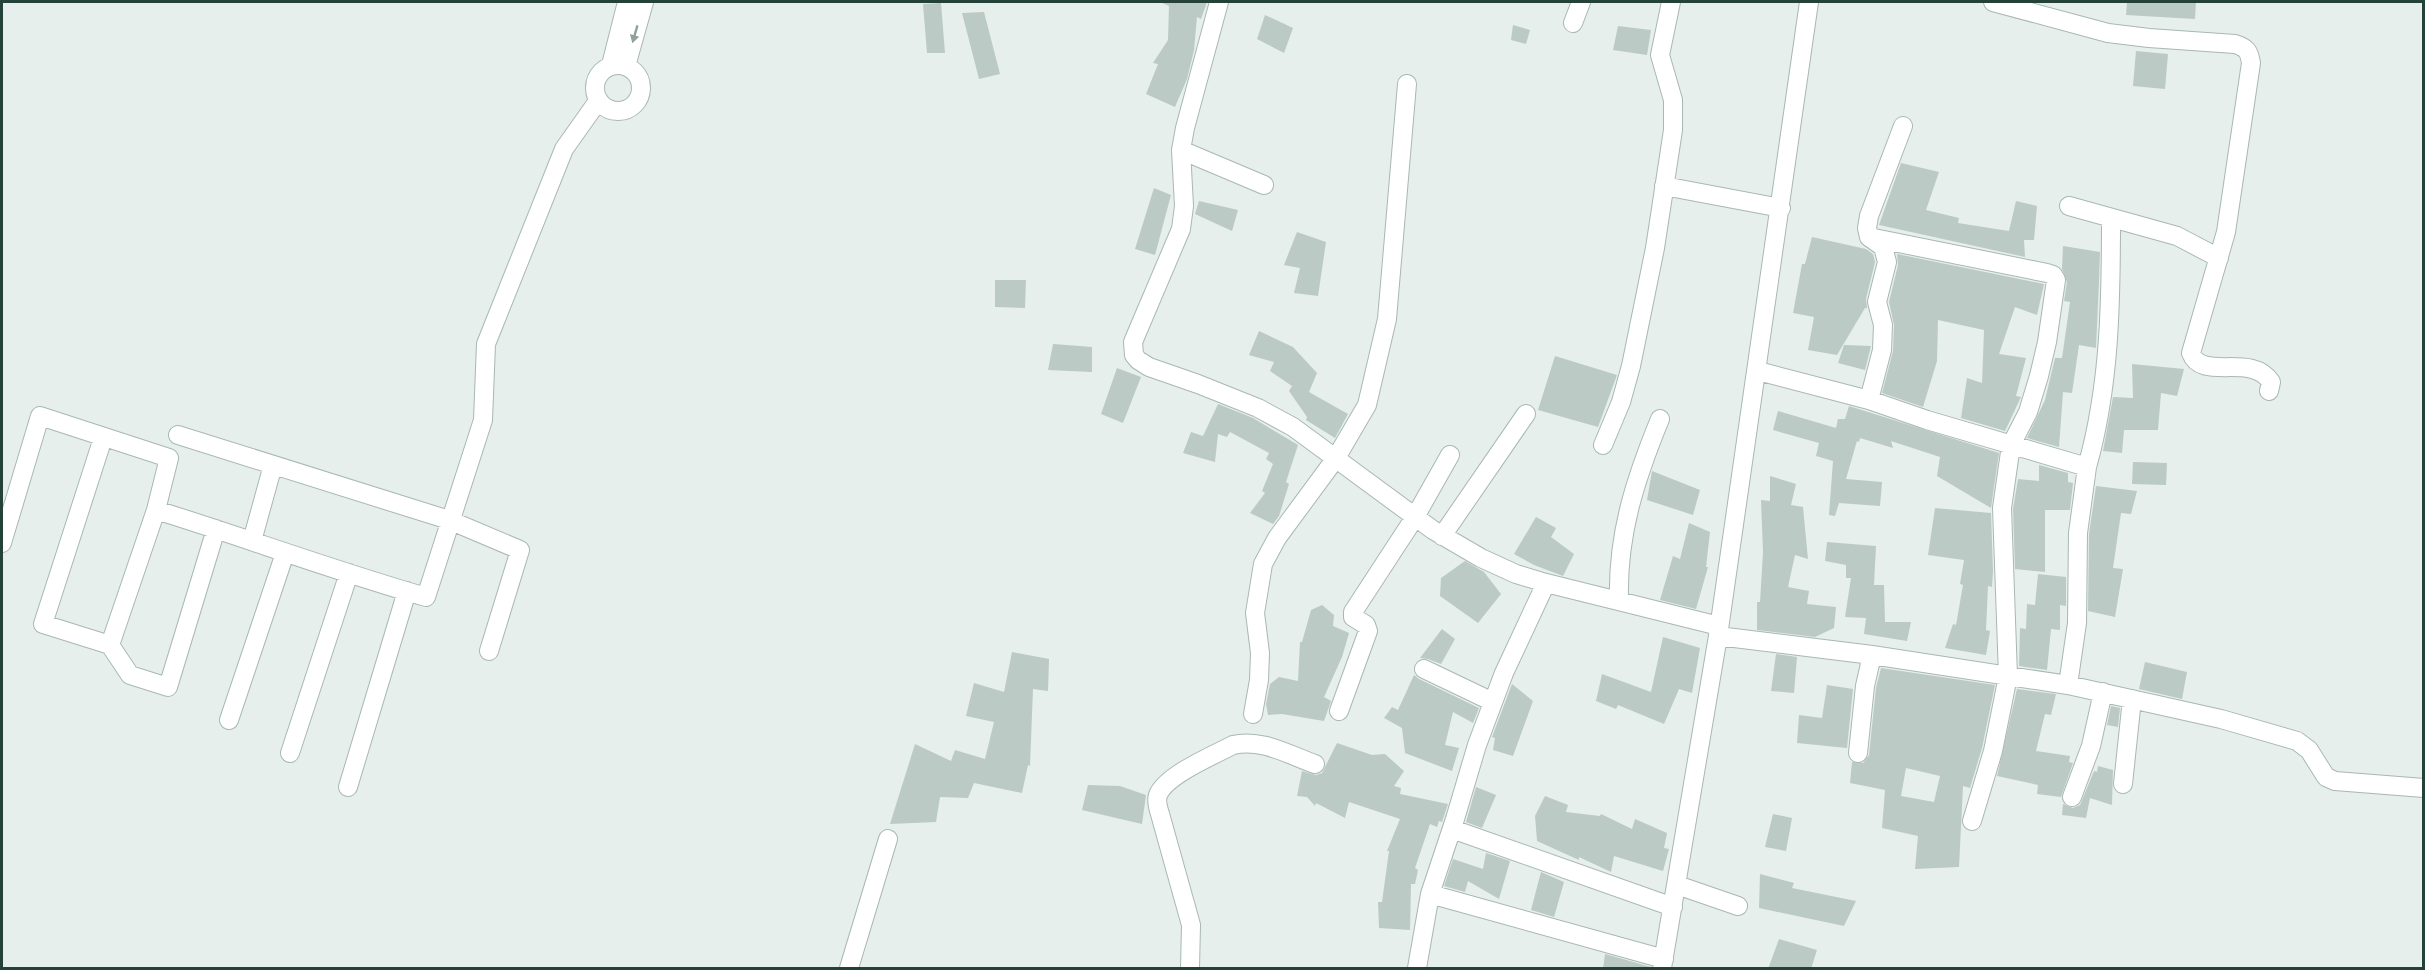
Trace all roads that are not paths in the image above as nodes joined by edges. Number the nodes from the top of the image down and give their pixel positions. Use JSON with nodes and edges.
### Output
{"nodes":[{"id":1,"x":627,"y":2,"type":"edge"},
{"id":2,"x":644,"y":2,"type":"edge"},
{"id":3,"x":1220,"y":2,"type":"edge"},
{"id":4,"x":1581,"y":2,"type":"edge"},
{"id":5,"x":1671,"y":2,"type":"edge"},
{"id":6,"x":1809,"y":2,"type":"edge"},
{"id":7,"x":1993,"y":2,"type":"edge"},
{"id":8,"x":1573,"y":23,"type":"dead end"},
{"id":9,"x":618,"y":66,"type":"junction"},
{"id":10,"x":1407,"y":84,"type":"dead end"},
{"id":11,"x":598,"y":101,"type":"junction"},
{"id":12,"x":1903,"y":126,"type":"dead end"},
{"id":13,"x":1181,"y":150,"type":"junction"},
{"id":14,"x":1264,"y":185,"type":"dead end"},
{"id":15,"x":1664,"y":186,"type":"junction"},
{"id":16,"x":2069,"y":206,"type":"dead end"},
{"id":17,"x":1781,"y":208,"type":"junction"},
{"id":18,"x":2111,"y":219,"type":"junction"},
{"id":19,"x":1869,"y":237,"type":"junction"},
{"id":20,"x":2219,"y":258,"type":"junction"},
{"id":21,"x":1758,"y":371,"type":"junction"},
{"id":22,"x":2269,"y":391,"type":"dead end"},
{"id":23,"x":1869,"y":400,"type":"junction"},
{"id":24,"x":1526,"y":414,"type":"dead end"},
{"id":25,"x":1660,"y":419,"type":"dead end"},
{"id":26,"x":178,"y":435,"type":"dead end"},
{"id":27,"x":103,"y":438,"type":"junction"},
{"id":28,"x":1603,"y":445,"type":"dead end"},
{"id":29,"x":2012,"y":445,"type":"junction"},
{"id":30,"x":1450,"y":455,"type":"dead end"},
{"id":31,"x":1336,"y":458,"type":"junction"},
{"id":32,"x":273,"y":465,"type":"junction"},
{"id":33,"x":2087,"y":467,"type":"junction"},
{"id":34,"x":156,"y":510,"type":"junction"},
{"id":35,"x":1415,"y":517,"type":"junction"},
{"id":36,"x":449,"y":520,"type":"junction"},
{"id":37,"x":216,"y":529,"type":"junction"},
{"id":38,"x":1442,"y":536,"type":"junction"},
{"id":39,"x":252,"y":541,"type":"junction"},
{"id":40,"x":2,"y":543,"type":"edge"},
{"id":41,"x":285,"y":553,"type":"junction"},
{"id":42,"x":349,"y":573,"type":"junction"},
{"id":43,"x":1546,"y":583,"type":"junction"},
{"id":44,"x":407,"y":591,"type":"junction"},
{"id":45,"x":1619,"y":601,"type":"junction"},
{"id":46,"x":1718,"y":631,"type":"junction"},
{"id":47,"x":110,"y":645,"type":"junction"},
{"id":48,"x":489,"y":651,"type":"dead end"},
{"id":49,"x":1872,"y":655,"type":"junction"},
{"id":50,"x":1425,"y":669,"type":"dead end"},
{"id":51,"x":2008,"y":676,"type":"junction"},
{"id":52,"x":2068,"y":685,"type":"junction"},
{"id":53,"x":2103,"y":692,"type":"junction"},
{"id":54,"x":2132,"y":699,"type":"junction"},
{"id":55,"x":1493,"y":702,"type":"junction"},
{"id":56,"x":1339,"y":711,"type":"dead end"},
{"id":57,"x":1253,"y":714,"type":"dead end"},
{"id":58,"x":229,"y":720,"type":"dead end"},
{"id":59,"x":290,"y":753,"type":"dead end"},
{"id":60,"x":1858,"y":753,"type":"dead end"},
{"id":61,"x":1315,"y":764,"type":"dead end"},
{"id":62,"x":2123,"y":784,"type":"dead end"},
{"id":63,"x":348,"y":787,"type":"dead end"},
{"id":64,"x":2424,"y":788,"type":"edge"},
{"id":65,"x":2072,"y":796,"type":"dead end"},
{"id":66,"x":1972,"y":821,"type":"dead end"},
{"id":67,"x":1452,"y":829,"type":"junction"},
{"id":68,"x":888,"y":839,"type":"dead end"},
{"id":69,"x":1677,"y":885,"type":"junction"},
{"id":70,"x":1430,"y":894,"type":"junction"},
{"id":71,"x":1738,"y":906,"type":"dead end"},
{"id":72,"x":1673,"y":907,"type":"junction"},
{"id":73,"x":1663,"y":964,"type":"edge"},
{"id":74,"x":849,"y":969,"type":"edge"},
{"id":75,"x":1190,"y":969,"type":"edge"},
{"id":76,"x":1417,"y":969,"type":"edge"}],
"edges":[{"from":1,"to":9,"type":"street"},
{"from":2,"to":9,"type":"street","one_way":true},
{"from":3,"to":13,"type":"street"},
{"from":4,"to":8,"type":"street"},
{"from":5,"to":15,"type":"street"},
{"from":6,"to":17,"type":"street"},
{"from":7,"to":20,"type":"street"},
{"from":9,"to":11,"type":"street"},
{"from":9,"to":11,"type":"street"},
{"from":10,"to":31,"type":"street"},
{"from":11,"to":36,"type":"street"},
{"from":12,"to":19,"type":"street"},
{"from":13,"to":14,"type":"street"},
{"from":13,"to":31,"type":"street"},
{"from":15,"to":17,"type":"street"},
{"from":15,"to":28,"type":"street"},
{"from":16,"to":18,"type":"street"},
{"from":17,"to":21,"type":"street"},
{"from":18,"to":20,"type":"street"},
{"from":18,"to":33,"type":"street"},
{"from":19,"to":23,"type":"street"},
{"from":19,"to":29,"type":"street"},
{"from":20,"to":22,"type":"street"},
{"from":21,"to":23,"type":"street"},
{"from":21,"to":46,"type":"street"},
{"from":23,"to":29,"type":"street"},
{"from":24,"to":38,"type":"street"},
{"from":25,"to":45,"type":"street"},
{"from":26,"to":32,"type":"street"},
{"from":27,"to":34,"type":"street"},
{"from":27,"to":40,"type":"street"},
{"from":27,"to":47,"type":"street"},
{"from":29,"to":33,"type":"street"},
{"from":29,"to":51,"type":"street"},
{"from":30,"to":35,"type":"street"},
{"from":31,"to":35,"type":"street"},
{"from":31,"to":57,"type":"street"},
{"from":32,"to":36,"type":"street"},
{"from":32,"to":39,"type":"street"},
{"from":33,"to":52,"type":"street"},
{"from":34,"to":37,"type":"street"},
{"from":34,"to":47,"type":"street"},
{"from":35,"to":38,"type":"street"},
{"from":35,"to":56,"type":"street"},
{"from":36,"to":44,"type":"street"},
{"from":36,"to":48,"type":"street"},
{"from":37,"to":39,"type":"street"},
{"from":37,"to":47,"type":"street"},
{"from":38,"to":43,"type":"street"},
{"from":39,"to":41,"type":"street"},
{"from":41,"to":42,"type":"street"},
{"from":41,"to":58,"type":"street"},
{"from":42,"to":44,"type":"street"},
{"from":42,"to":59,"type":"street"},
{"from":43,"to":45,"type":"street"},
{"from":43,"to":55,"type":"street"},
{"from":44,"to":63,"type":"street"},
{"from":45,"to":46,"type":"street"},
{"from":46,"to":49,"type":"street"},
{"from":46,"to":69,"type":"street"},
{"from":49,"to":51,"type":"street"},
{"from":49,"to":60,"type":"street"},
{"from":50,"to":55,"type":"street"},
{"from":51,"to":52,"type":"street"},
{"from":51,"to":66,"type":"street"},
{"from":52,"to":53,"type":"street"},
{"from":53,"to":54,"type":"street"},
{"from":53,"to":65,"type":"street"},
{"from":54,"to":62,"type":"street"},
{"from":54,"to":64,"type":"street"},
{"from":55,"to":67,"type":"street"},
{"from":61,"to":75,"type":"street"},
{"from":67,"to":70,"type":"street"},
{"from":67,"to":72,"type":"street"},
{"from":68,"to":74,"type":"street"},
{"from":69,"to":71,"type":"street"},
{"from":69,"to":72,"type":"street"},
{"from":70,"to":73,"type":"street"},
{"from":70,"to":76,"type":"street"},
{"from":72,"to":73,"type":"street"}]}
